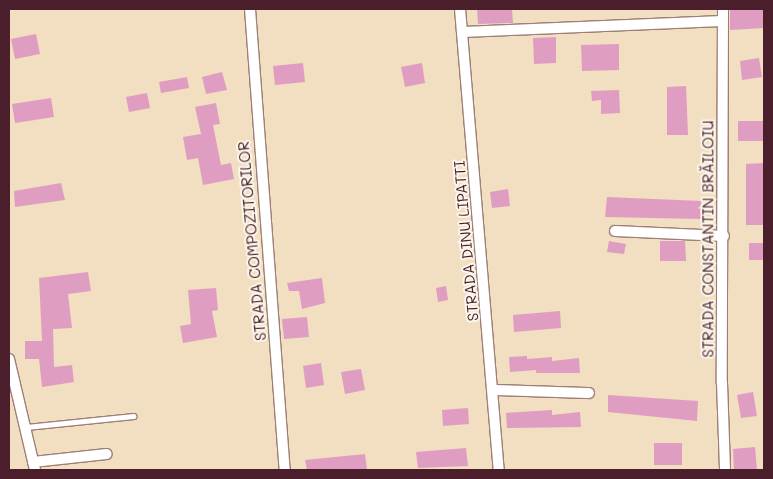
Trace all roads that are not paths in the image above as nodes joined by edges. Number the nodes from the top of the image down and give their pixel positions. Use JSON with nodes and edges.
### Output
{"nodes":[{"id":1,"x":250,"y":9,"type":"edge"},
{"id":2,"x":460,"y":9,"type":"edge"},
{"id":3,"x":723,"y":9,"type":"edge"},
{"id":4,"x":723,"y":21,"type":"junction"},
{"id":5,"x":462,"y":32,"type":"junction"},
{"id":6,"x":615,"y":231,"type":"dead end"},
{"id":7,"x":724,"y":236,"type":"junction"},
{"id":8,"x":9,"y":359,"type":"edge"},
{"id":9,"x":494,"y":390,"type":"junction"},
{"id":10,"x":589,"y":393,"type":"dead end"},
{"id":11,"x":133,"y":416,"type":"dead end"},
{"id":12,"x":26,"y":427,"type":"junction"},
{"id":13,"x":107,"y":454,"type":"dead end"},
{"id":14,"x":34,"y":466,"type":"edge"},
{"id":15,"x":285,"y":470,"type":"edge"},
{"id":16,"x":499,"y":470,"type":"edge"},
{"id":17,"x":725,"y":470,"type":"edge"}],
"edges":[{"from":1,"to":15,"type":"street","name":"STRADA COMPOZITORILOR"},
{"from":2,"to":5,"type":"street","name":"STRADA DINU LIPATTI"},
{"from":3,"to":4,"type":"street","name":"STRADA CONSTANTIN BRĂILOIU"},
{"from":4,"to":5,"type":"street"},
{"from":4,"to":7,"type":"street","name":"STRADA CONSTANTIN BRĂILOIU"},
{"from":5,"to":9,"type":"street","name":"STRADA DINU LIPATTI"},
{"from":6,"to":7,"type":"street"},
{"from":7,"to":17,"type":"street","name":"STRADA CONSTANTIN BRĂILOIU"},
{"from":8,"to":12,"type":"street"},
{"from":9,"to":10,"type":"street"},
{"from":9,"to":16,"type":"street","name":"STRADA DINU LIPATTI"},
{"from":11,"to":12,"type":"lane"},
{"from":12,"to":14,"type":"street"},
{"from":13,"to":14,"type":"street"}]}
